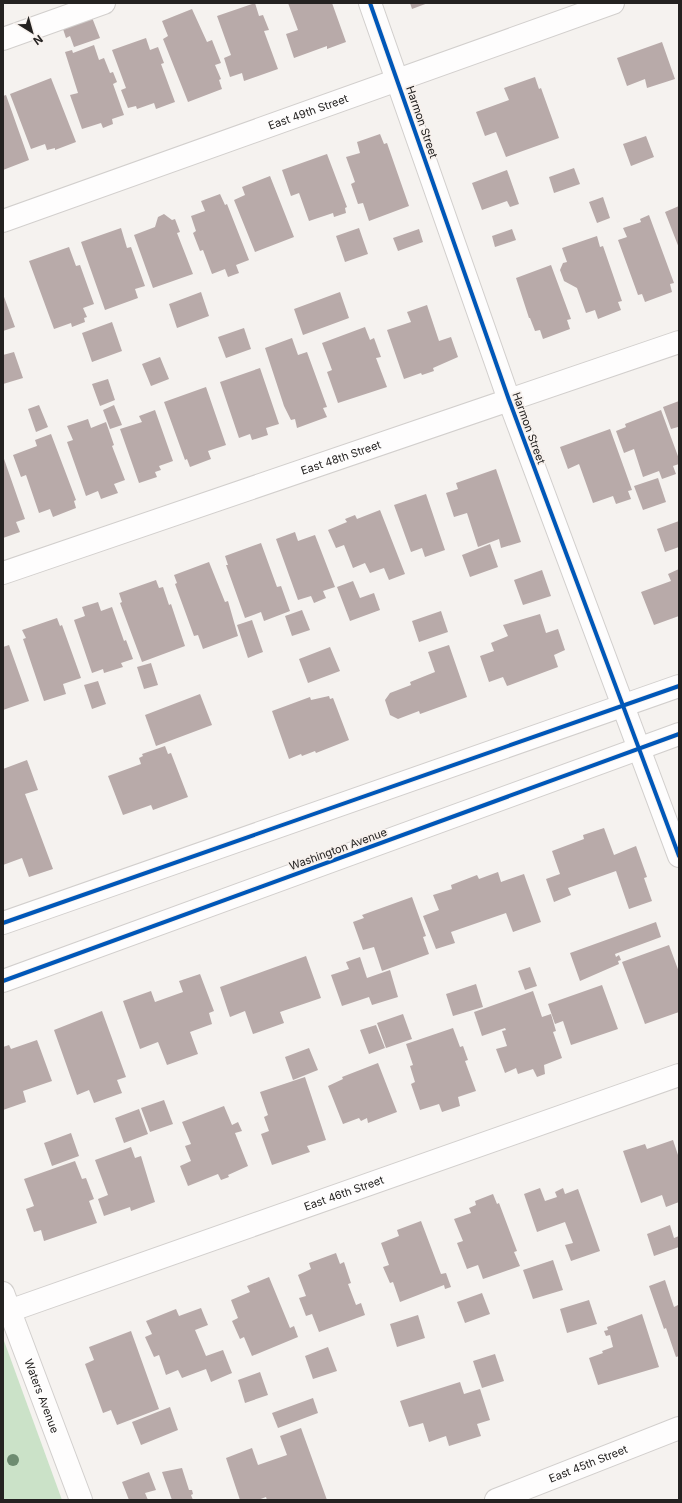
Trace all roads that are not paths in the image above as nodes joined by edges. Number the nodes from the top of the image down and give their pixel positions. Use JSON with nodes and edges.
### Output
{"nodes":[{"id":1,"x":104,"y":3,"type":"edge"},
{"id":2,"x":370,"y":3,"type":"edge"},
{"id":3,"x":613,"y":3,"type":"edge"},
{"id":4,"x":3,"y":39,"type":"edge"},
{"id":5,"x":398,"y":81,"type":"junction"},
{"id":6,"x":3,"y":221,"type":"edge"},
{"id":7,"x":679,"y":342,"type":"edge"},
{"id":8,"x":509,"y":400,"type":"junction"},
{"id":9,"x":3,"y":573,"type":"edge"},
{"id":10,"x":679,"y":686,"type":"edge"},
{"id":11,"x":622,"y":707,"type":"junction"},
{"id":12,"x":679,"y":734,"type":"edge"},
{"id":13,"x":639,"y":749,"type":"junction"},
{"id":14,"x":679,"y":856,"type":"edge"},
{"id":15,"x":3,"y":923,"type":"edge"},
{"id":16,"x":3,"y":981,"type":"edge"},
{"id":17,"x":679,"y":1075,"type":"edge"},
{"id":18,"x":6,"y":1302,"type":"edge"},
{"id":19,"x":679,"y":1428,"type":"edge"},
{"id":20,"x":81,"y":1500,"type":"edge"},
{"id":21,"x":496,"y":1500,"type":"edge"}],
"edges":[{"from":1,"to":4,"type":"street"},
{"from":2,"to":5,"type":"street","name":"Harmon Street"},
{"from":3,"to":5,"type":"street","name":"East 49th Street"},
{"from":5,"to":6,"type":"street","name":"East 49th Street"},
{"from":5,"to":8,"type":"street","name":"Harmon Street"},
{"from":7,"to":8,"type":"street","name":"East 48th Street"},
{"from":8,"to":9,"type":"street","name":"East 48th Street"},
{"from":8,"to":11,"type":"street","name":"Harmon Street"},
{"from":10,"to":11,"type":"street"},
{"from":11,"to":13,"type":"street","name":"Harmon Street"},
{"from":11,"to":15,"type":"street"},
{"from":12,"to":13,"type":"street","name":"Washington Avenue"},
{"from":13,"to":14,"type":"street","name":"Harmon Street"},
{"from":13,"to":16,"type":"street","name":"Washington Avenue"},
{"from":17,"to":18,"type":"street","name":"East 46th Street"},
{"from":18,"to":20,"type":"street","name":"Waters Avenue"},
{"from":19,"to":21,"type":"street","name":"East 45th Street"}]}
